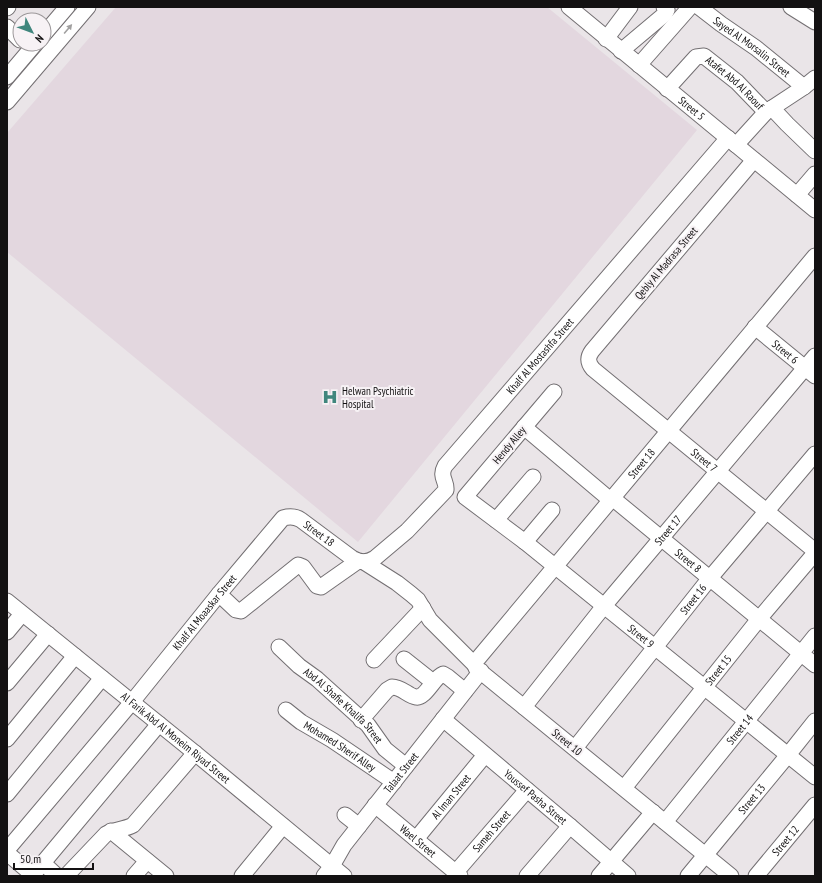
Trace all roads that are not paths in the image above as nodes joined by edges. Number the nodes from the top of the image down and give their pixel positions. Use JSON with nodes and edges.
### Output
{"nodes":[{"id":1,"x":67,"y":7,"type":"edge"},
{"id":2,"x":88,"y":7,"type":"edge"},
{"id":3,"x":569,"y":7,"type":"edge"},
{"id":4,"x":630,"y":7,"type":"edge"},
{"id":5,"x":664,"y":7,"type":"edge"},
{"id":6,"x":690,"y":7,"type":"edge"},
{"id":7,"x":699,"y":7,"type":"edge"},
{"id":8,"x":791,"y":7,"type":"edge"},
{"id":9,"x":810,"y":15,"type":"edge"},
{"id":10,"x":52,"y":25,"type":"edge"},
{"id":11,"x":606,"y":39,"type":"junction"},
{"id":12,"x":621,"y":50,"type":"junction"},
{"id":13,"x":23,"y":52,"type":"edge"},
{"id":14,"x":34,"y":52,"type":"edge"},
{"id":15,"x":42,"y":61,"type":"junction"},
{"id":16,"x":639,"y":65,"type":"junction"},
{"id":17,"x":7,"y":77,"type":"edge"},
{"id":18,"x":812,"y":82,"type":"edge"},
{"id":19,"x":668,"y":89,"type":"junction"},
{"id":20,"x":7,"y":102,"type":"edge"},
{"id":21,"x":769,"y":110,"type":"junction"},
{"id":22,"x":732,"y":142,"type":"junction"},
{"id":23,"x":815,"y":150,"type":"edge"},
{"id":24,"x":754,"y":160,"type":"junction"},
{"id":25,"x":815,"y":174,"type":"edge"},
{"id":26,"x":797,"y":195,"type":"junction"},
{"id":27,"x":815,"y":210,"type":"edge"},
{"id":28,"x":815,"y":256,"type":"edge"},
{"id":29,"x":755,"y":327,"type":"junction"},
{"id":30,"x":815,"y":356,"type":"edge"},
{"id":31,"x":593,"y":369,"type":"joint"},
{"id":32,"x":810,"y":372,"type":"edge"},
{"id":33,"x":554,"y":392,"type":"dead end"},
{"id":34,"x":524,"y":427,"type":"junction"},
{"id":35,"x":669,"y":431,"type":"junction"},
{"id":36,"x":815,"y":454,"type":"edge"},
{"id":37,"x":718,"y":471,"type":"junction"},
{"id":38,"x":533,"y":478,"type":"dead end"},
{"id":39,"x":465,"y":497,"type":"joint"},
{"id":40,"x":612,"y":500,"type":"junction"},
{"id":41,"x":552,"y":510,"type":"dead end"},
{"id":42,"x":766,"y":512,"type":"junction"},
{"id":43,"x":496,"y":520,"type":"junction"},
{"id":44,"x":278,"y":523,"type":"joint"},
{"id":45,"x":662,"y":538,"type":"junction"},
{"id":46,"x":525,"y":542,"type":"junction"},
{"id":47,"x":815,"y":552,"type":"edge"},
{"id":48,"x":361,"y":562,"type":"junction"},
{"id":49,"x":555,"y":567,"type":"junction"},
{"id":50,"x":710,"y":578,"type":"junction"},
{"id":51,"x":219,"y":594,"type":"junction"},
{"id":52,"x":7,"y":601,"type":"edge"},
{"id":53,"x":604,"y":606,"type":"junction"},
{"id":54,"x":423,"y":608,"type":"junction"},
{"id":55,"x":22,"y":614,"type":"junction"},
{"id":56,"x":759,"y":619,"type":"junction"},
{"id":57,"x":7,"y":632,"type":"edge"},
{"id":58,"x":48,"y":634,"type":"junction"},
{"id":59,"x":815,"y":636,"type":"edge"},
{"id":60,"x":279,"y":647,"type":"dead end"},
{"id":61,"x":656,"y":648,"type":"junction"},
{"id":62,"x":801,"y":654,"type":"junction"},
{"id":63,"x":75,"y":656,"type":"junction"},
{"id":64,"x":404,"y":659,"type":"dead end"},
{"id":65,"x":374,"y":660,"type":"dead end"},
{"id":66,"x":815,"y":665,"type":"edge"},
{"id":67,"x":478,"y":668,"type":"junction"},
{"id":68,"x":102,"y":678,"type":"junction"},
{"id":69,"x":433,"y":682,"type":"junction"},
{"id":70,"x":7,"y":683,"type":"edge"},
{"id":71,"x":705,"y":688,"type":"junction"},
{"id":72,"x":465,"y":691,"type":"junction"},
{"id":73,"x":132,"y":702,"type":"junction"},
{"id":74,"x":524,"y":707,"type":"junction"},
{"id":75,"x":286,"y":710,"type":"dead end"},
{"id":76,"x":361,"y":720,"type":"junction"},
{"id":77,"x":443,"y":720,"type":"junction"},
{"id":78,"x":815,"y":721,"type":"edge"},
{"id":79,"x":747,"y":722,"type":"junction"},
{"id":80,"x":159,"y":724,"type":"junction"},
{"id":81,"x":7,"y":739,"type":"edge"},
{"id":82,"x":575,"y":748,"type":"junction"},
{"id":83,"x":195,"y":753,"type":"junction"},
{"id":84,"x":485,"y":755,"type":"junction"},
{"id":85,"x":788,"y":755,"type":"junction"},
{"id":86,"x":406,"y":766,"type":"junction"},
{"id":87,"x":815,"y":777,"type":"edge"},
{"id":88,"x":394,"y":782,"type":"junction"},
{"id":89,"x":624,"y":788,"type":"junction"},
{"id":90,"x":527,"y":790,"type":"junction"},
{"id":91,"x":7,"y":794,"type":"edge"},
{"id":92,"x":375,"y":805,"type":"junction"},
{"id":93,"x":815,"y":805,"type":"edge"},
{"id":94,"x":653,"y":812,"type":"junction"},
{"id":95,"x":345,"y":815,"type":"dead end"},
{"id":96,"x":665,"y":822,"type":"junction"},
{"id":97,"x":283,"y":826,"type":"junction"},
{"id":98,"x":359,"y":826,"type":"junction"},
{"id":99,"x":570,"y":826,"type":"junction"},
{"id":100,"x":111,"y":831,"type":"junction"},
{"id":101,"x":416,"y":839,"type":"junction"},
{"id":102,"x":7,"y":850,"type":"edge"},
{"id":103,"x":7,"y":853,"type":"edge"},
{"id":104,"x":706,"y":855,"type":"junction"},
{"id":105,"x":147,"y":861,"type":"junction"},
{"id":106,"x":612,"y":862,"type":"junction"},
{"id":107,"x":36,"y":871,"type":"edge"},
{"id":108,"x":328,"y":871,"type":"edge"},
{"id":109,"x":458,"y":874,"type":"edge"},
{"id":110,"x":58,"y":876,"type":"edge"},
{"id":111,"x":66,"y":876,"type":"edge"},
{"id":112,"x":134,"y":876,"type":"edge"},
{"id":113,"x":166,"y":876,"type":"edge"},
{"id":114,"x":242,"y":876,"type":"edge"},
{"id":115,"x":344,"y":876,"type":"edge"},
{"id":116,"x":527,"y":876,"type":"edge"},
{"id":117,"x":599,"y":876,"type":"edge"},
{"id":118,"x":628,"y":876,"type":"edge"},
{"id":119,"x":688,"y":876,"type":"edge"},
{"id":120,"x":731,"y":876,"type":"edge"},
{"id":121,"x":756,"y":876,"type":"edge"}],
"edges":[{"from":1,"to":10,"type":"street"},
{"from":15,"to":2,"type":"street","one_way":true},
{"from":3,"to":11,"type":"street","name":"Street 5"},
{"from":4,"to":11,"type":"street"},
{"from":5,"to":12,"type":"street"},
{"from":6,"to":16,"type":"street"},
{"from":7,"to":18,"type":"street","name":"Sayed Al Morsalin Street"},
{"from":8,"to":9,"type":"street"},
{"from":11,"to":12,"type":"street","name":"Street 5"},
{"from":12,"to":16,"type":"street","name":"Street 5"},
{"from":13,"to":17,"type":"street"},
{"from":14,"to":15,"type":"street"},
{"from":15,"to":20,"type":"street"},
{"from":16,"to":19,"type":"street","name":"Street 5"},
{"from":18,"to":21,"type":"street","name":"Khalf Al Mostashfa Street"},
{"from":19,"to":21,"type":"street","name":"Atafet Abd Al Raouf"},
{"from":19,"to":22,"type":"street","name":"Street 5"},
{"from":21,"to":22,"type":"street","name":"Khalf Al Mostashfa Street"},
{"from":21,"to":23,"type":"street","name":"Atafet Abd Al Raouf"},
{"from":22,"to":24,"type":"street","name":"Street 5"},
{"from":22,"to":48,"type":"street","name":"Khalf Al Mostashfa Street"},
{"from":24,"to":26,"type":"street","name":"Street 5"},
{"from":24,"to":31,"type":"street","name":"Qebly Al Madrasa Street"},
{"from":25,"to":26,"type":"street"},
{"from":26,"to":27,"type":"street","name":"Street 5"},
{"from":28,"to":29,"type":"street","name":"Street 18"},
{"from":29,"to":32,"type":"street","name":"Street 6"},
{"from":29,"to":35,"type":"street","name":"Street 18"},
{"from":30,"to":32,"type":"street","name":"Street 17"},
{"from":31,"to":35,"type":"street","name":"Street 7"},
{"from":32,"to":37,"type":"street","name":"Street 17"},
{"from":33,"to":34,"type":"street","name":"Hendy Alley"},
{"from":34,"to":39,"type":"street","name":"Hendy Alley"},
{"from":34,"to":40,"type":"street","name":"Street 8"},
{"from":35,"to":37,"type":"street","name":"Street 7"},
{"from":35,"to":40,"type":"street","name":"Street 18"},
{"from":36,"to":42,"type":"street","name":"Street 16"},
{"from":37,"to":42,"type":"street","name":"Street 7"},
{"from":37,"to":45,"type":"street","name":"Street 17"},
{"from":38,"to":43,"type":"street"},
{"from":39,"to":43,"type":"street","name":"Street 9"},
{"from":40,"to":45,"type":"street","name":"Street 8"},
{"from":40,"to":49,"type":"street","name":"Street 18"},
{"from":41,"to":46,"type":"street"},
{"from":42,"to":47,"type":"street","name":"Street 7"},
{"from":42,"to":50,"type":"street","name":"Street 16"},
{"from":43,"to":46,"type":"street","name":"Street 9"},
{"from":44,"to":48,"type":"street","name":"Street 18"},
{"from":44,"to":51,"type":"street","name":"Khalf Al Moaaskar Street"},
{"from":45,"to":50,"type":"street","name":"Street 8"},
{"from":45,"to":53,"type":"street","name":"Street 17"},
{"from":46,"to":49,"type":"street","name":"Street 9"},
{"from":47,"to":56,"type":"street","name":"Street 15"},
{"from":48,"to":51,"type":"street","name":"Khalf Al Mostashfa Street"},
{"from":48,"to":54,"type":"street","name":"Street 18"},
{"from":49,"to":53,"type":"street","name":"Street 9"},
{"from":49,"to":67,"type":"street","name":"Street 18"},
{"from":50,"to":56,"type":"street","name":"Street 8"},
{"from":50,"to":61,"type":"street","name":"Street 16"},
{"from":51,"to":73,"type":"street","name":"Khalf Al Moaaskar Street"},
{"from":52,"to":55,"type":"street","name":"Al Farik Abd Al Moneim Riyad Street"},
{"from":53,"to":61,"type":"street","name":"Street 9"},
{"from":53,"to":74,"type":"street","name":"Street 17"},
{"from":54,"to":65,"type":"street"},
{"from":54,"to":67,"type":"street","name":"Street 10"},
{"from":55,"to":57,"type":"street"},
{"from":55,"to":58,"type":"street","name":"Al Farik Abd Al Moneim Riyad Street"},
{"from":56,"to":62,"type":"street","name":"Street 8"},
{"from":56,"to":71,"type":"street","name":"Street 15"},
{"from":58,"to":63,"type":"street","name":"Al Farik Abd Al Moneim Riyad Street"},
{"from":58,"to":70,"type":"street"},
{"from":59,"to":62,"type":"street","name":"Street 14"},
{"from":60,"to":76,"type":"street","name":"Abd Al Shafie Khalifa Street"},
{"from":61,"to":71,"type":"street","name":"Street 9"},
{"from":61,"to":82,"type":"street","name":"Street 16"},
{"from":62,"to":66,"type":"street","name":"Street 8"},
{"from":62,"to":79,"type":"street","name":"Street 14"},
{"from":63,"to":68,"type":"street","name":"Al Farik Abd Al Moneim Riyad Street"},
{"from":63,"to":81,"type":"street"},
{"from":64,"to":69,"type":"street"},
{"from":67,"to":72,"type":"street","name":"Talaat Street"},
{"from":67,"to":74,"type":"street","name":"Street 10"},
{"from":68,"to":73,"type":"street","name":"Al Farik Abd Al Moneim Riyad Street"},
{"from":68,"to":91,"type":"street"},
{"from":69,"to":72,"type":"street"},
{"from":69,"to":76,"type":"street"},
{"from":71,"to":79,"type":"street","name":"Street 9"},
{"from":71,"to":89,"type":"street","name":"Street 15"},
{"from":72,"to":77,"type":"street","name":"Talaat Street"},
{"from":73,"to":80,"type":"street","name":"Al Farik Abd Al Moneim Riyad Street"},
{"from":73,"to":102,"type":"street","name":"Khalf Al Moaaskar Street"},
{"from":74,"to":82,"type":"street","name":"Street 10"},
{"from":75,"to":88,"type":"street","name":"Mohamed Sherif Alley"},
{"from":76,"to":86,"type":"street","name":"Abd Al Shafie Khalifa Street"},
{"from":77,"to":84,"type":"street","name":"Youssef Pasha Street"},
{"from":77,"to":86,"type":"street","name":"Talaat Street"},
{"from":78,"to":85,"type":"street","name":"Street 13"},
{"from":79,"to":85,"type":"street","name":"Street 9"},
{"from":79,"to":96,"type":"street","name":"Street 14"},
{"from":80,"to":83,"type":"street","name":"Al Farik Abd Al Moneim Riyad Street"},
{"from":80,"to":107,"type":"street"},
{"from":82,"to":89,"type":"street","name":"Street 10"},
{"from":83,"to":97,"type":"street","name":"Al Farik Abd Al Moneim Riyad Street"},
{"from":83,"to":100,"type":"street"},
{"from":84,"to":90,"type":"street","name":"Youssef Pasha Street"},
{"from":84,"to":101,"type":"street","name":"Al Iman Street"},
{"from":85,"to":87,"type":"street","name":"Street 9"},
{"from":85,"to":104,"type":"street","name":"Street 13"},
{"from":86,"to":88,"type":"street","name":"Talaat Street"},
{"from":88,"to":92,"type":"street","name":"Talaat Street"},
{"from":89,"to":94,"type":"street","name":"Street 10"},
{"from":90,"to":99,"type":"street","name":"Youssef Pasha Street"},
{"from":90,"to":109,"type":"street","name":"Sameh Street"},
{"from":92,"to":98,"type":"street","name":"Talaat Street"},
{"from":92,"to":101,"type":"street","name":"Wael Street"},
{"from":93,"to":121,"type":"street","name":"Street 12"},
{"from":94,"to":96,"type":"street","name":"Street 10"},
{"from":94,"to":106,"type":"street"},
{"from":95,"to":98,"type":"street"},
{"from":96,"to":104,"type":"street","name":"Street 10"},
{"from":97,"to":108,"type":"street","name":"Al Farik Abd Al Moneim Riyad Street"},
{"from":97,"to":114,"type":"street"},
{"from":98,"to":108,"type":"street","name":"Talaat Street"},
{"from":99,"to":106,"type":"street","name":"Youssef Pasha Street"},
{"from":99,"to":116,"type":"street"},
{"from":100,"to":105,"type":"street"},
{"from":100,"to":111,"type":"street"},
{"from":101,"to":109,"type":"street","name":"Wael Street"},
{"from":103,"to":107,"type":"street"},
{"from":104,"to":119,"type":"street","name":"Street 13"},
{"from":104,"to":120,"type":"street","name":"Street 10"},
{"from":105,"to":112,"type":"street"},
{"from":105,"to":113,"type":"street"},
{"from":106,"to":117,"type":"street"},
{"from":106,"to":118,"type":"street","name":"Youssef Pasha Street"},
{"from":107,"to":110,"type":"street"},
{"from":108,"to":115,"type":"street","name":"Al Farik Abd Al Moneim Riyad Street"}]}
